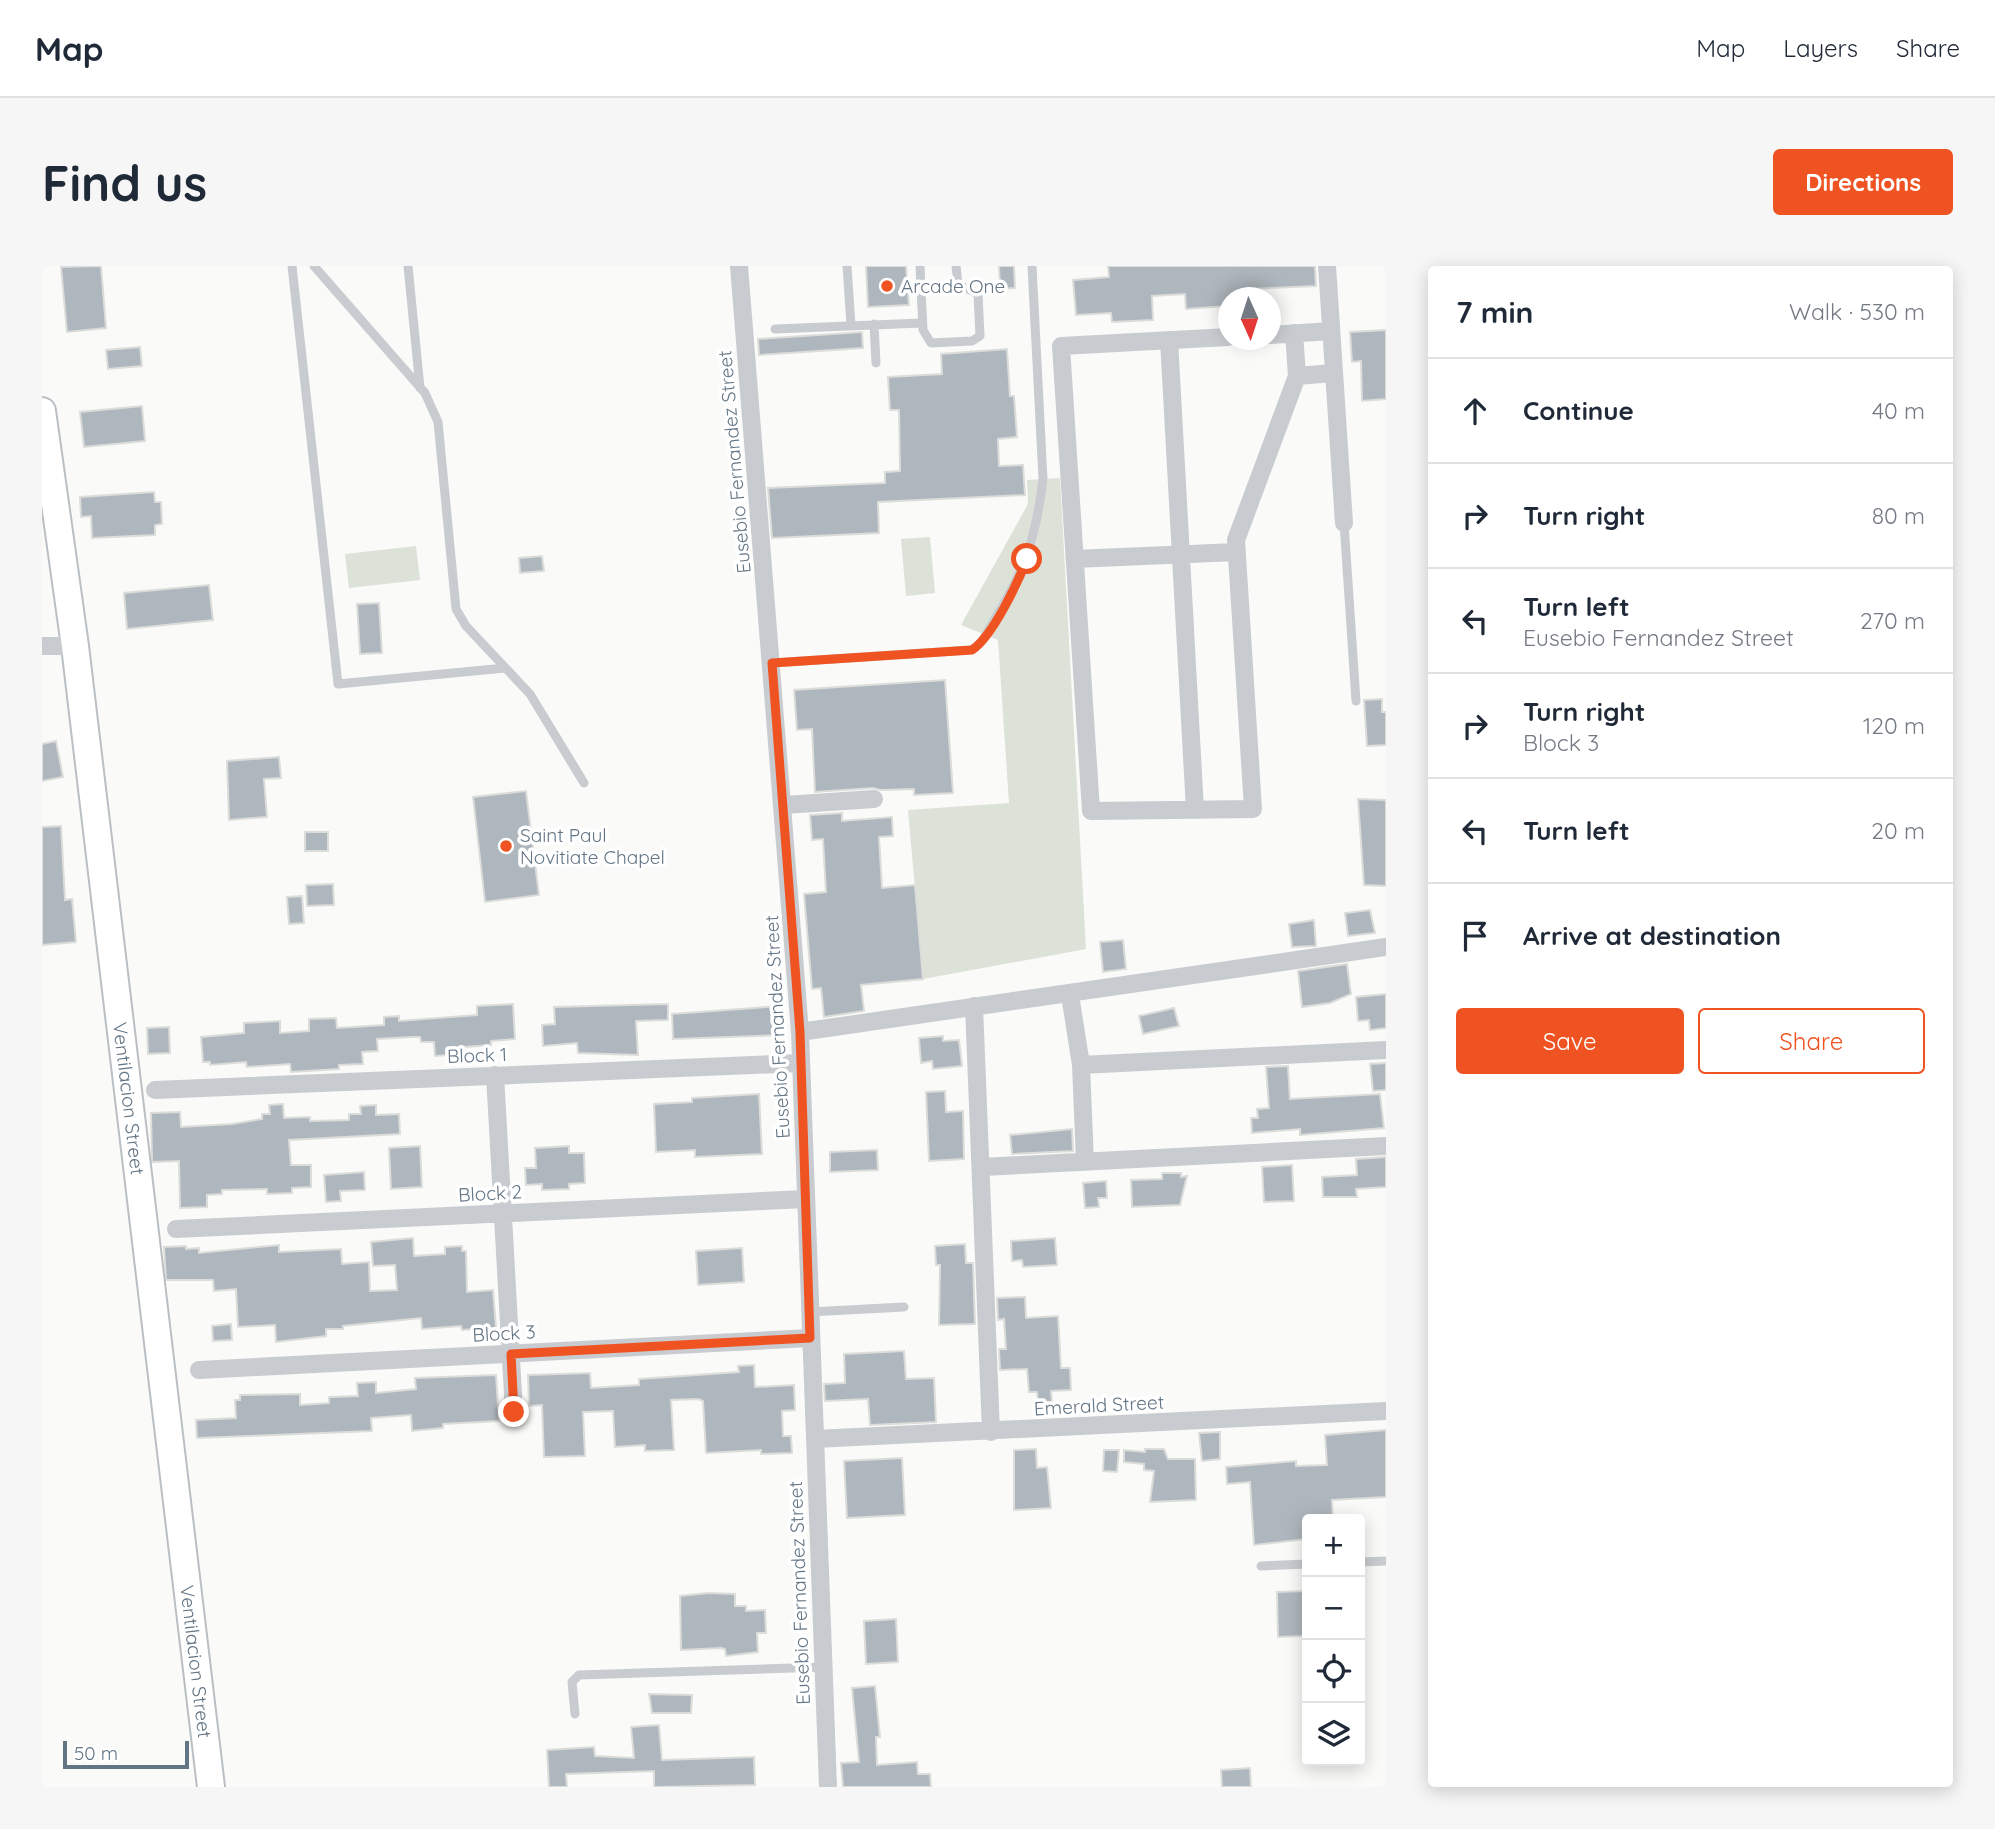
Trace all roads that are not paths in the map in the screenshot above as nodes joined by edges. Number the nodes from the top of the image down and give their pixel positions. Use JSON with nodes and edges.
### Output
{"nodes":[{"id":1,"x":292,"y":266,"type":"edge"},
{"id":2,"x":314,"y":266,"type":"edge"},
{"id":3,"x":408,"y":266,"type":"edge"},
{"id":4,"x":739,"y":266,"type":"edge"},
{"id":5,"x":847,"y":266,"type":"edge"},
{"id":6,"x":919,"y":266,"type":"edge"},
{"id":7,"x":956,"y":266,"type":"edge"},
{"id":8,"x":1032,"y":266,"type":"edge"},
{"id":9,"x":1327,"y":266,"type":"edge"},
{"id":10,"x":958,"y":284,"type":"junction"},
{"id":11,"x":920,"y":289,"type":"junction"},
{"id":12,"x":922,"y":323,"type":"junction"},
{"id":13,"x":874,"y":324,"type":"junction"},
{"id":14,"x":851,"y":325,"type":"junction"},
{"id":15,"x":775,"y":329,"type":"dead end"},
{"id":16,"x":1331,"y":331,"type":"junction"},
{"id":17,"x":1294,"y":333,"type":"junction"},
{"id":18,"x":1281,"y":334,"type":"edge"},
{"id":19,"x":1218,"y":338,"type":"edge"},
{"id":20,"x":1169,"y":340,"type":"junction"},
{"id":21,"x":876,"y":363,"type":"dead end"},
{"id":22,"x":1334,"y":373,"type":"junction"},
{"id":23,"x":1297,"y":376,"type":"junction"},
{"id":24,"x":420,"y":388,"type":"junction"},
{"id":25,"x":43,"y":426,"type":"edge"},
{"id":26,"x":1344,"y":523,"type":"joint"},
{"id":27,"x":1236,"y":552,"type":"junction"},
{"id":28,"x":1181,"y":555,"type":"junction"},
{"id":29,"x":1075,"y":559,"type":"junction"},
{"id":30,"x":42,"y":646,"type":"edge"},
{"id":31,"x":75,"y":646,"type":"junction"},
{"id":32,"x":772,"y":663,"type":"junction"},
{"id":33,"x":505,"y":668,"type":"junction"},
{"id":34,"x":1356,"y":701,"type":"dead end"},
{"id":35,"x":584,"y":783,"type":"dead end"},
{"id":36,"x":874,"y":799,"type":"dead end"},
{"id":37,"x":784,"y":805,"type":"junction"},
{"id":38,"x":1195,"y":810,"type":"junction"},
{"id":39,"x":1386,"y":947,"type":"edge"},
{"id":40,"x":1070,"y":995,"type":"junction"},
{"id":41,"x":974,"y":1006,"type":"junction"},
{"id":42,"x":800,"y":1032,"type":"junction"},
{"id":43,"x":1386,"y":1050,"type":"edge"},
{"id":44,"x":801,"y":1063,"type":"junction"},
{"id":45,"x":1081,"y":1065,"type":"junction"},
{"id":46,"x":495,"y":1075,"type":"junction"},
{"id":47,"x":155,"y":1090,"type":"dead end"},
{"id":48,"x":1386,"y":1146,"type":"edge"},
{"id":49,"x":1085,"y":1162,"type":"junction"},
{"id":50,"x":982,"y":1167,"type":"junction"},
{"id":51,"x":806,"y":1199,"type":"junction"},
{"id":52,"x":503,"y":1214,"type":"junction"},
{"id":53,"x":176,"y":1229,"type":"dead end"},
{"id":54,"x":904,"y":1307,"type":"dead end"},
{"id":55,"x":809,"y":1312,"type":"junction"},
{"id":56,"x":810,"y":1338,"type":"junction"},
{"id":57,"x":511,"y":1354,"type":"junction"},
{"id":58,"x":199,"y":1370,"type":"dead end"},
{"id":59,"x":1386,"y":1410,"type":"edge"},
{"id":60,"x":514,"y":1412,"type":"dead end"},
{"id":61,"x":991,"y":1432,"type":"junction"},
{"id":62,"x":814,"y":1440,"type":"junction"},
{"id":63,"x":1386,"y":1561,"type":"edge"},
{"id":64,"x":1365,"y":1562,"type":"edge"},
{"id":65,"x":1302,"y":1564,"type":"edge"},
{"id":66,"x":1261,"y":1566,"type":"dead end"},
{"id":67,"x":823,"y":1667,"type":"junction"},
{"id":68,"x":575,"y":1714,"type":"dead end"},
{"id":69,"x":211,"y":1787,"type":"edge"},
{"id":70,"x":828,"y":1787,"type":"edge"}],
"edges":[{"from":1,"to":33,"type":"lane"},
{"from":2,"to":24,"type":"lane"},
{"from":3,"to":24,"type":"lane"},
{"from":4,"to":32,"type":"street","name":"Eusebio Fernandez Street"},
{"from":5,"to":14,"type":"lane"},
{"from":6,"to":11,"type":"lane"},
{"from":7,"to":10,"type":"lane"},
{"from":8,"to":32,"type":"lane"},
{"from":9,"to":16,"type":"street"},
{"from":10,"to":11,"type":"lane"},
{"from":10,"to":12,"type":"lane"},
{"from":11,"to":12,"type":"lane"},
{"from":12,"to":13,"type":"lane"},
{"from":13,"to":14,"type":"lane"},
{"from":13,"to":21,"type":"lane"},
{"from":14,"to":15,"type":"lane"},
{"from":16,"to":17,"type":"street"},
{"from":16,"to":22,"type":"street"},
{"from":17,"to":18,"type":"street"},
{"from":17,"to":23,"type":"street"},
{"from":19,"to":20,"type":"street"},
{"from":20,"to":28,"type":"street"},
{"from":20,"to":29,"type":"street"},
{"from":22,"to":23,"type":"street"},
{"from":22,"to":26,"type":"street"},
{"from":23,"to":27,"type":"street"},
{"from":24,"to":33,"type":"lane"},
{"from":25,"to":31,"type":"street","name":"Ventilacion Street"},
{"from":26,"to":34,"type":"lane"},
{"from":27,"to":28,"type":"street"},
{"from":27,"to":38,"type":"street"},
{"from":28,"to":29,"type":"street"},
{"from":28,"to":38,"type":"street"},
{"from":29,"to":38,"type":"street"},
{"from":30,"to":31,"type":"street"},
{"from":31,"to":69,"type":"street","name":"Ventilacion Street"},
{"from":32,"to":37,"type":"street","name":"Eusebio Fernandez Street"},
{"from":33,"to":35,"type":"lane"},
{"from":36,"to":37,"type":"street"},
{"from":37,"to":42,"type":"street","name":"Eusebio Fernandez Street"},
{"from":39,"to":40,"type":"street"},
{"from":40,"to":41,"type":"street"},
{"from":40,"to":45,"type":"street"},
{"from":41,"to":42,"type":"street"},
{"from":41,"to":50,"type":"street"},
{"from":42,"to":44,"type":"street","name":"Eusebio Fernandez Street"},
{"from":43,"to":45,"type":"street"},
{"from":44,"to":46,"type":"street","name":"Block 1"},
{"from":44,"to":51,"type":"street","name":"Eusebio Fernandez Street"},
{"from":45,"to":49,"type":"street"},
{"from":46,"to":47,"type":"street","name":"Block 1"},
{"from":46,"to":52,"type":"street"},
{"from":48,"to":49,"type":"street"},
{"from":49,"to":50,"type":"street"},
{"from":50,"to":61,"type":"street"},
{"from":51,"to":52,"type":"street","name":"Block 2"},
{"from":51,"to":55,"type":"street","name":"Eusebio Fernandez Street"},
{"from":52,"to":53,"type":"street","name":"Block 2"},
{"from":52,"to":57,"type":"street"},
{"from":54,"to":55,"type":"lane"},
{"from":55,"to":56,"type":"street","name":"Eusebio Fernandez Street"},
{"from":56,"to":57,"type":"street","name":"Block 3"},
{"from":56,"to":62,"type":"street","name":"Eusebio Fernandez Street"},
{"from":57,"to":58,"type":"street","name":"Block 3"},
{"from":57,"to":60,"type":"street"},
{"from":59,"to":61,"type":"street","name":"Emerald Street"},
{"from":61,"to":62,"type":"street","name":"Emerald Street"},
{"from":62,"to":67,"type":"street","name":"Eusebio Fernandez Street"},
{"from":63,"to":64,"type":"lane"},
{"from":65,"to":66,"type":"lane"},
{"from":67,"to":68,"type":"lane"},
{"from":67,"to":70,"type":"street","name":"Eusebio Fernandez Street"}]}
